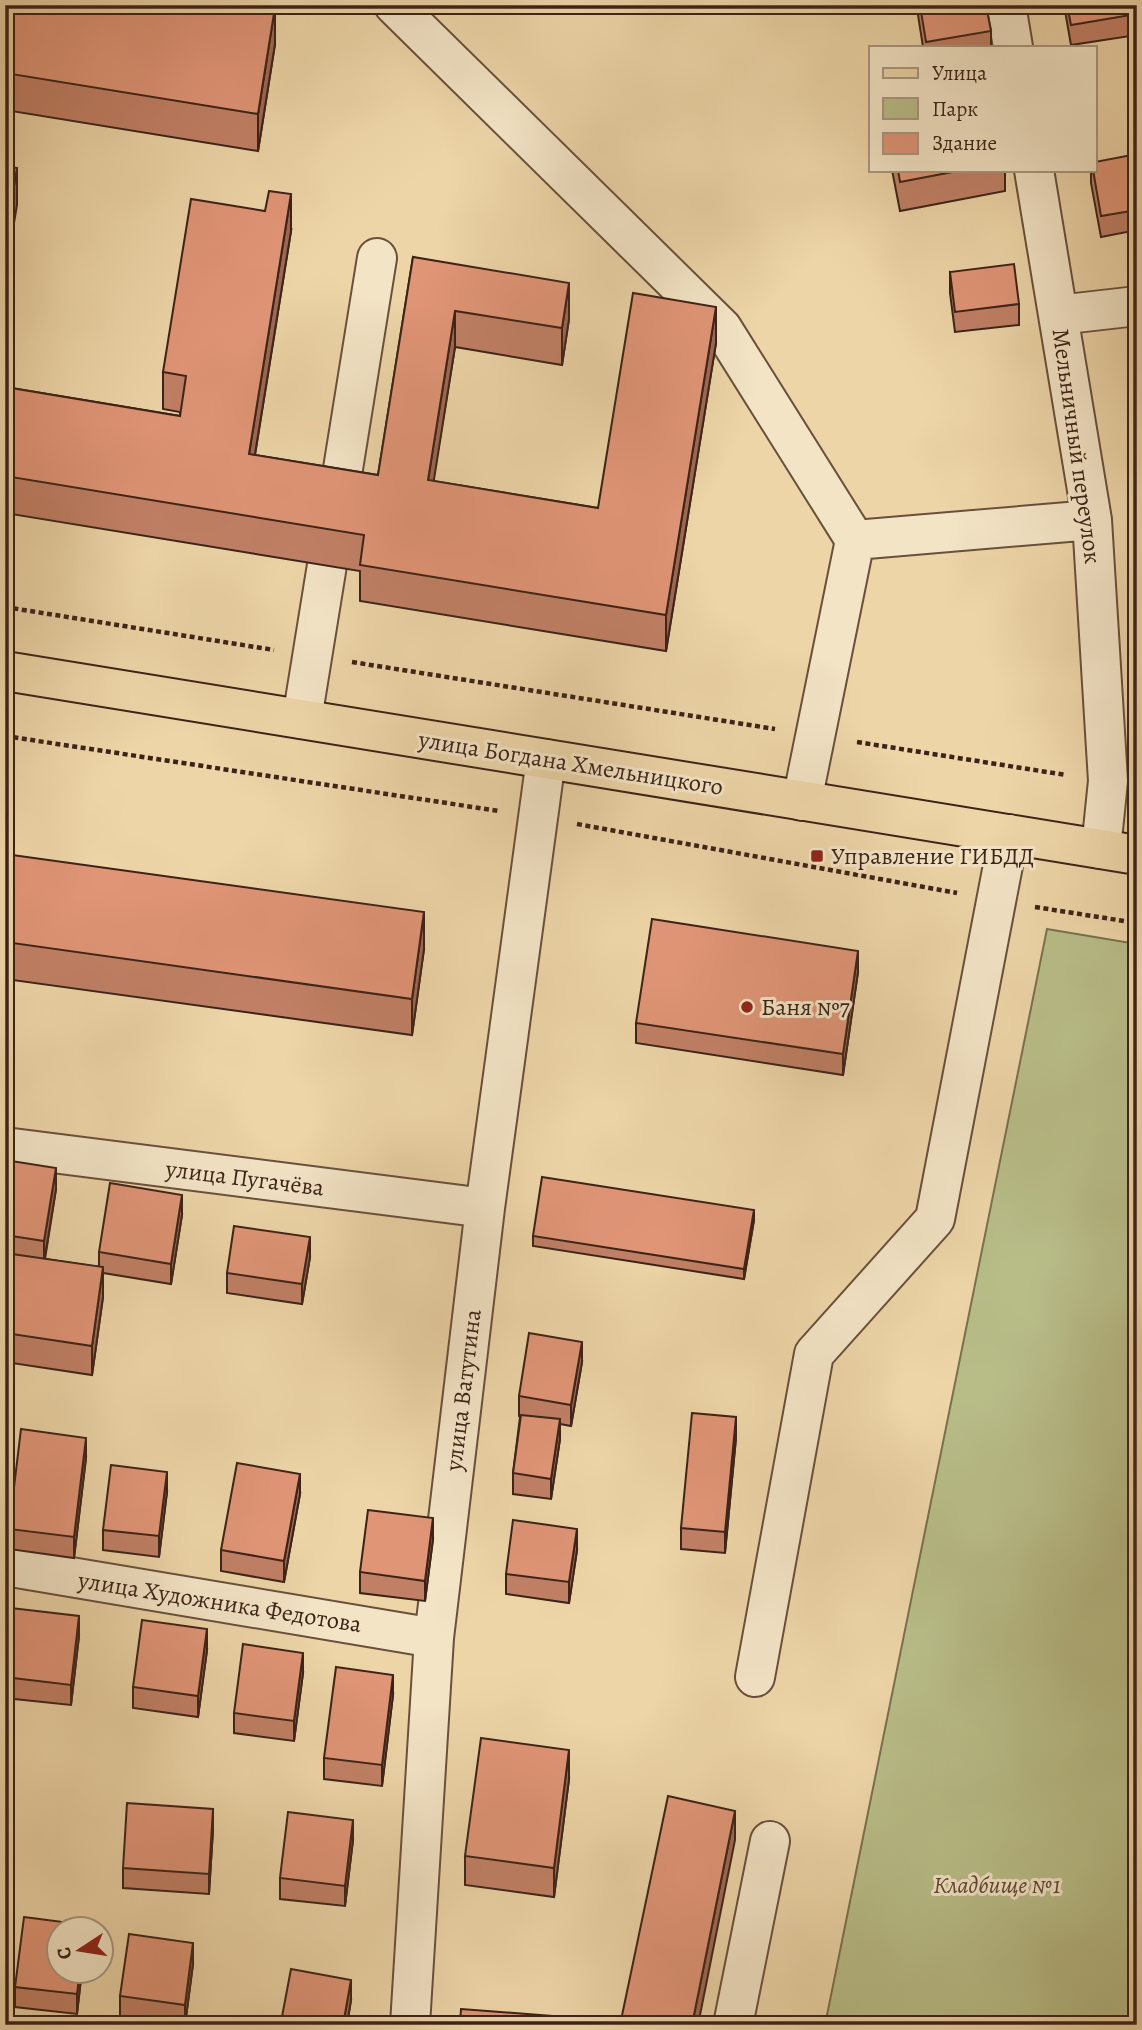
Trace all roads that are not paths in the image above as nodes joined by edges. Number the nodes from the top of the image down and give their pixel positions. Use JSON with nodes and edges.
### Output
{"nodes":[{"id":1,"x":394,"y":5,"type":"edge"},
{"id":2,"x":1006,"y":5,"type":"edge"},
{"id":3,"x":1013,"y":46,"type":"edge"},
{"id":4,"x":1034,"y":172,"type":"edge"},
{"id":5,"x":377,"y":258,"type":"dead end"},
{"id":6,"x":1137,"y":306,"type":"edge"},
{"id":7,"x":1058,"y":315,"type":"junction"},
{"id":8,"x":337,"y":506,"type":"edge"},
{"id":9,"x":1093,"y":520,"type":"junction"},
{"id":10,"x":855,"y":540,"type":"junction"},
{"id":11,"x":327,"y":565,"type":"edge"},
{"id":12,"x":5,"y":671,"type":"edge"},
{"id":13,"x":302,"y":719,"type":"junction"},
{"id":14,"x":1117,"y":758,"type":"edge"},
{"id":15,"x":546,"y":759,"type":"junction"},
{"id":16,"x":802,"y":801,"type":"junction"},
{"id":17,"x":1009,"y":834,"type":"junction"},
{"id":18,"x":1119,"y":852,"type":"edge"},
{"id":19,"x":5,"y":1147,"type":"edge"},
{"id":20,"x":485,"y":1208,"type":"junction"},
{"id":21,"x":5,"y":1566,"type":"edge"},
{"id":22,"x":434,"y":1638,"type":"junction"},
{"id":23,"x":755,"y":1677,"type":"dead end"},
{"id":24,"x":770,"y":1841,"type":"dead end"},
{"id":25,"x":410,"y":2025,"type":"edge"},
{"id":26,"x":733,"y":2025,"type":"edge"}],
"edges":[{"from":1,"to":10,"type":"street"},
{"from":2,"to":3,"type":"street"},
{"from":4,"to":7,"type":"street","name":"Мельничный переулок"},
{"from":5,"to":8,"type":"street"},
{"from":6,"to":7,"type":"street"},
{"from":7,"to":9,"type":"street","name":"Мельничный переулок"},
{"from":9,"to":10,"type":"street"},
{"from":9,"to":14,"type":"street","name":"Мельничный переулок"},
{"from":10,"to":16,"type":"street"},
{"from":11,"to":13,"type":"street"},
{"from":12,"to":13,"type":"main road","name":"улица Богдана Хмельницкого"},
{"from":13,"to":15,"type":"main road","name":"улица Богдана Хмельницкого"},
{"from":14,"to":18,"type":"street","name":"Мельничный переулок"},
{"from":15,"to":16,"type":"main road","name":"улица Богдана Хмельницкого"},
{"from":15,"to":20,"type":"street","name":"улица Ватутина"},
{"from":16,"to":17,"type":"main road","name":"улица Богдана Хмельницкого"},
{"from":17,"to":18,"type":"main road","name":"улица Богдана Хмельницкого"},
{"from":17,"to":23,"type":"street"},
{"from":19,"to":20,"type":"street","name":"улица Пугачёва"},
{"from":20,"to":22,"type":"street","name":"улица Ватутина"},
{"from":21,"to":22,"type":"street","name":"улица Художника Федотова"},
{"from":22,"to":25,"type":"street","name":"улица Ватутина"},
{"from":24,"to":26,"type":"street"}]}
